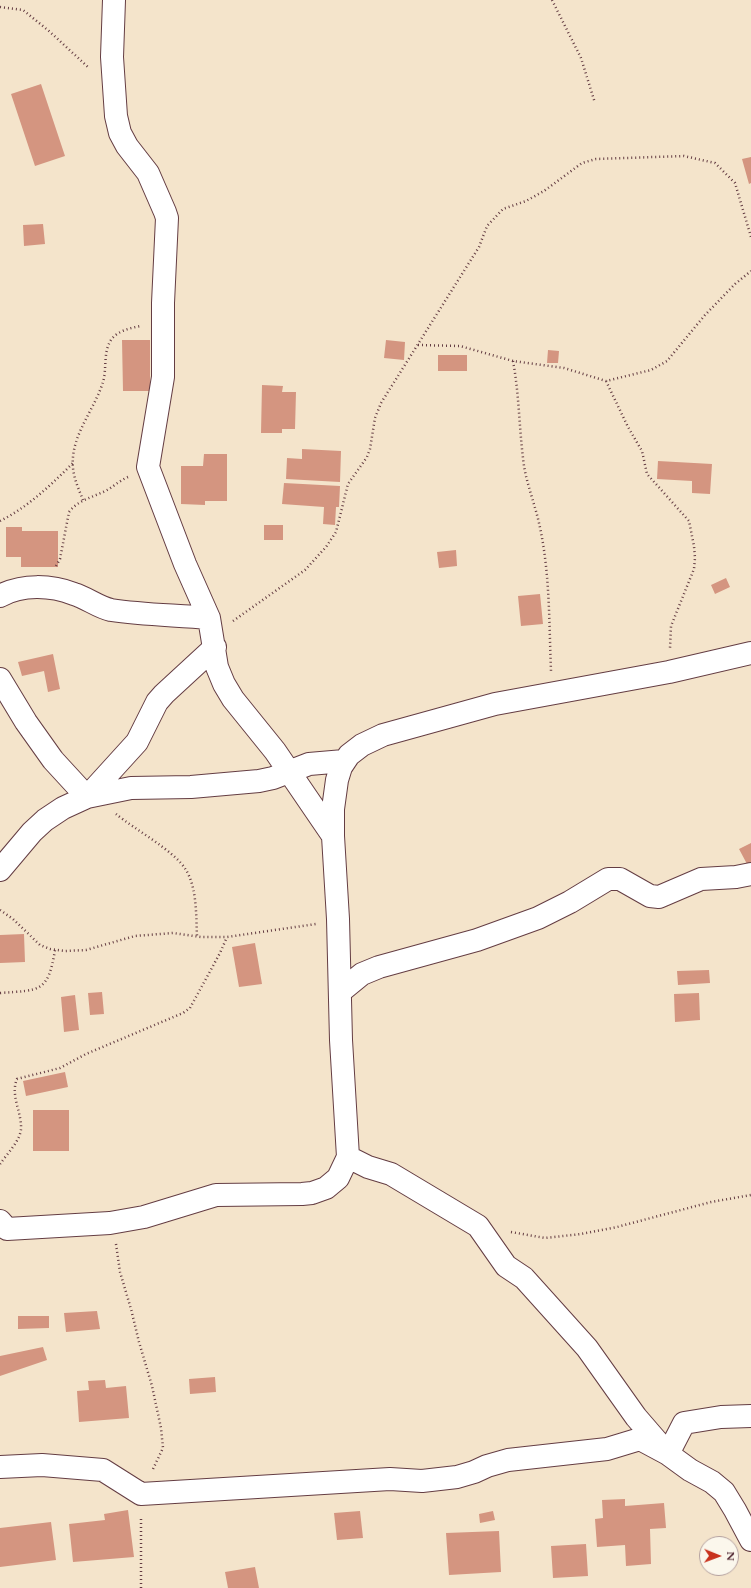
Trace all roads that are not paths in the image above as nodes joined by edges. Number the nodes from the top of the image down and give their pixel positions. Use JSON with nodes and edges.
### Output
{"nodes":[{"id":1,"x":114,"y":0,"type":"edge"},
{"id":2,"x":0,"y":596,"type":"edge"},
{"id":3,"x":209,"y":618,"type":"junction"},
{"id":4,"x":214,"y":647,"type":"junction"},
{"id":5,"x":751,"y":653,"type":"edge"},
{"id":6,"x":0,"y":679,"type":"edge"},
{"id":7,"x":344,"y":761,"type":"junction"},
{"id":8,"x":288,"y":772,"type":"junction"},
{"id":9,"x":87,"y":797,"type":"junction"},
{"id":10,"x":333,"y":836,"type":"junction"},
{"id":11,"x":0,"y":870,"type":"edge"},
{"id":12,"x":751,"y":874,"type":"edge"},
{"id":13,"x":340,"y":992,"type":"junction"},
{"id":14,"x":348,"y":1158,"type":"junction"},
{"id":15,"x":0,"y":1221,"type":"edge"},
{"id":16,"x":751,"y":1416,"type":"edge"},
{"id":17,"x":668,"y":1454,"type":"junction"},
{"id":18,"x":0,"y":1467,"type":"edge"},
{"id":19,"x":751,"y":1540,"type":"edge"}],
"edges":[{"from":1,"to":3,"type":"street"},
{"from":2,"to":3,"type":"street"},
{"from":3,"to":4,"type":"street"},
{"from":4,"to":8,"type":"street"},
{"from":4,"to":9,"type":"street"},
{"from":5,"to":7,"type":"street"},
{"from":6,"to":9,"type":"street"},
{"from":7,"to":8,"type":"street"},
{"from":7,"to":10,"type":"street"},
{"from":8,"to":9,"type":"street"},
{"from":8,"to":10,"type":"street"},
{"from":9,"to":11,"type":"street"},
{"from":10,"to":13,"type":"street"},
{"from":12,"to":13,"type":"street"},
{"from":13,"to":14,"type":"street"},
{"from":14,"to":15,"type":"street"},
{"from":14,"to":17,"type":"street"},
{"from":16,"to":17,"type":"street"},
{"from":17,"to":18,"type":"street"},
{"from":17,"to":19,"type":"street"}]}
